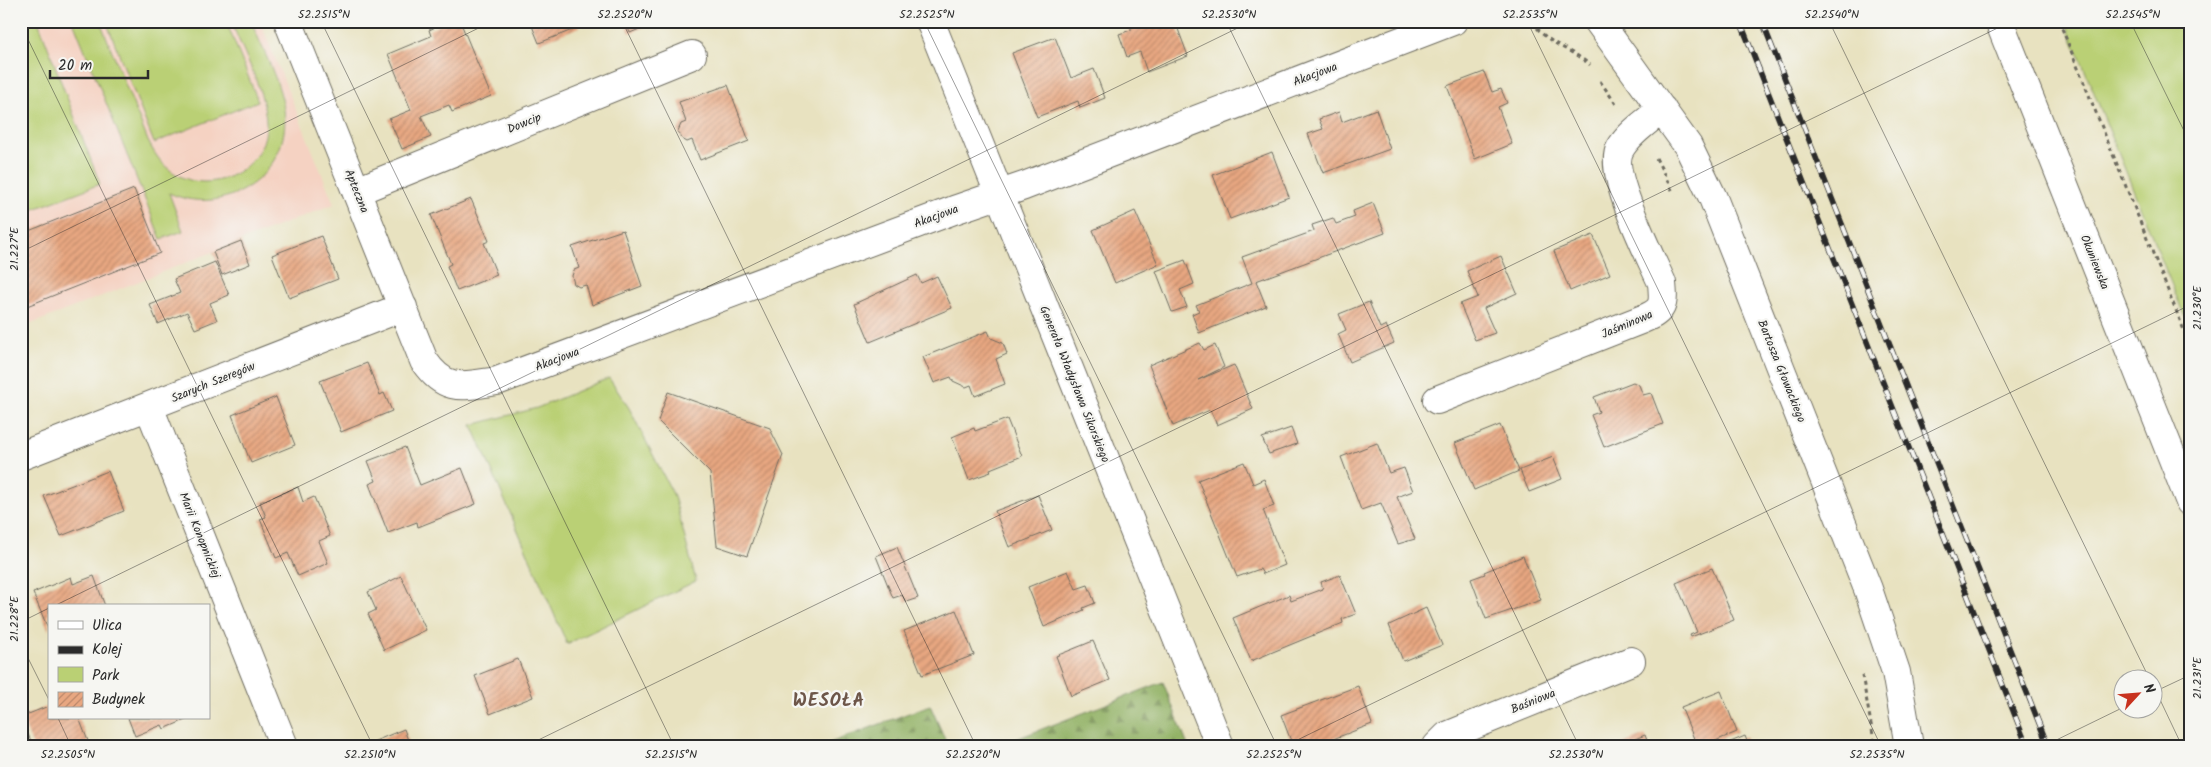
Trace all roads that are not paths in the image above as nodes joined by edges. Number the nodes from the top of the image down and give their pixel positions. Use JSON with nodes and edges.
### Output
{"nodes":[{"id":1,"x":288,"y":21,"type":"edge"},
{"id":2,"x":930,"y":21,"type":"edge"},
{"id":3,"x":1453,"y":21,"type":"edge"},
{"id":4,"x":1598,"y":21,"type":"edge"},
{"id":5,"x":1999,"y":21,"type":"edge"},
{"id":6,"x":692,"y":54,"type":"dead end"},
{"id":7,"x":1662,"y":109,"type":"junction"},
{"id":8,"x":357,"y":191,"type":"junction"},
{"id":9,"x":999,"y":194,"type":"junction"},
{"id":10,"x":403,"y":307,"type":"junction"},
{"id":11,"x":424,"y":361,"type":"joint"},
{"id":12,"x":1437,"y":400,"type":"dead end"},
{"id":13,"x":149,"y":407,"type":"junction"},
{"id":14,"x":21,"y":456,"type":"edge"},
{"id":15,"x":2190,"y":502,"type":"edge"},
{"id":16,"x":1631,"y":661,"type":"dead end"},
{"id":17,"x":284,"y":746,"type":"edge"},
{"id":18,"x":1220,"y":746,"type":"edge"},
{"id":19,"x":1437,"y":746,"type":"edge"},
{"id":20,"x":1909,"y":746,"type":"edge"}],
"edges":[{"from":1,"to":8,"type":"street","name":"Apteczna"},
{"from":2,"to":9,"type":"street","name":"Generała Władysława Sikorskiego"},
{"from":3,"to":9,"type":"street","name":"Akacjowa"},
{"from":4,"to":7,"type":"street","name":"Bartosza Głowackiego"},
{"from":5,"to":15,"type":"street","name":"Okuniewska"},
{"from":6,"to":8,"type":"street","name":"Dowcip"},
{"from":7,"to":12,"type":"street","name":"Jaśminowa"},
{"from":7,"to":20,"type":"street","name":"Bartosza Głowackiego"},
{"from":8,"to":10,"type":"street","name":"Apteczna"},
{"from":9,"to":11,"type":"street","name":"Akacjowa"},
{"from":9,"to":18,"type":"street","name":"Generała Władysława Sikorskiego"},
{"from":10,"to":11,"type":"street","name":"Apteczna"},
{"from":10,"to":13,"type":"street","name":"Szarych Szeregów"},
{"from":13,"to":14,"type":"street","name":"Szarych Szeregów"},
{"from":13,"to":17,"type":"street","name":"Marii Konopnickiej"},
{"from":16,"to":19,"type":"street","name":"Baśniowa"}]}
